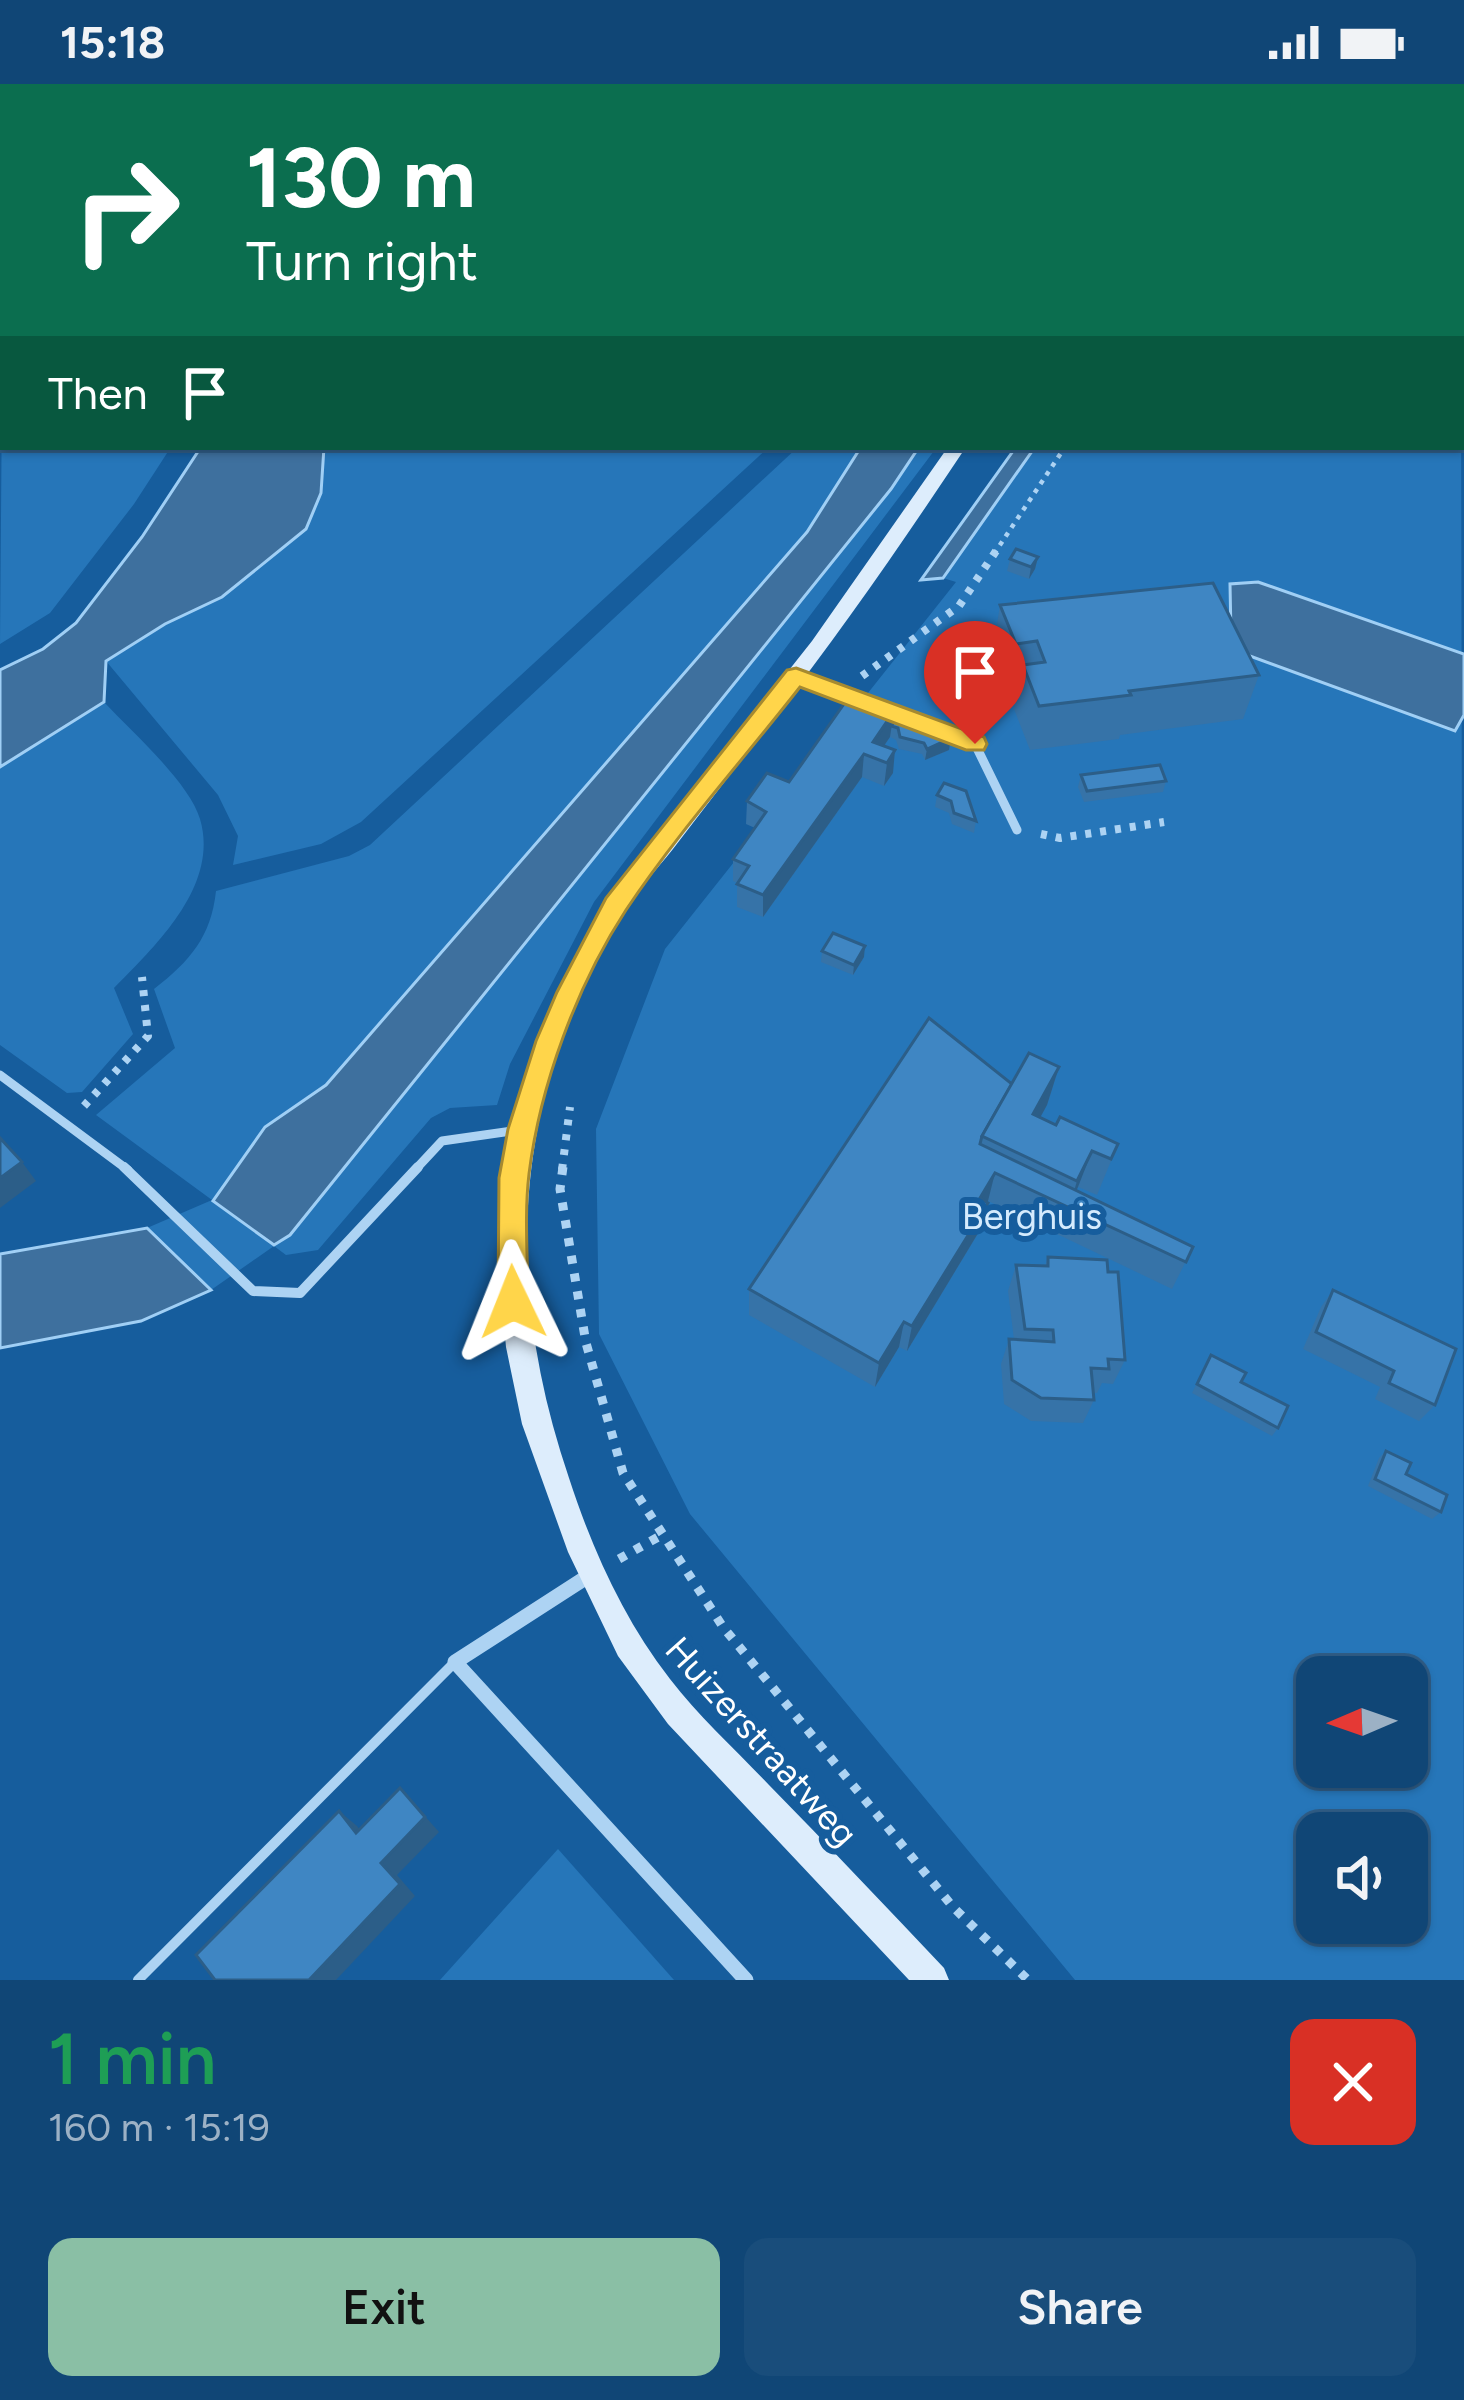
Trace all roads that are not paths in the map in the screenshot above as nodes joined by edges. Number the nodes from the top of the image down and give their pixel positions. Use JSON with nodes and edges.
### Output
{"nodes":[{"id":1,"x":955,"y":450,"type":"edge"},
{"id":2,"x":796,"y":676,"type":"junction"},
{"id":3,"x":1017,"y":830,"type":"road end"},
{"id":4,"x":0,"y":1075,"type":"edge"},
{"id":5,"x":522,"y":1129,"type":"junction"},
{"id":6,"x":590,"y":1575,"type":"junction"},
{"id":7,"x":455,"y":1662,"type":"junction"},
{"id":8,"x":138,"y":1980,"type":"edge"},
{"id":9,"x":746,"y":1980,"type":"edge"},
{"id":10,"x":932,"y":1980,"type":"edge"}],
"edges":[{"from":1,"to":2,"type":"street","name":"Huizerstraatweg"},
{"from":2,"to":3,"type":"lane"},
{"from":2,"to":5,"type":"street","name":"Huizerstraatweg"},
{"from":4,"to":5,"type":"lane"},
{"from":5,"to":6,"type":"street","name":"Huizerstraatweg"},
{"from":6,"to":7,"type":"street"},
{"from":6,"to":10,"type":"street","name":"Huizerstraatweg"},
{"from":7,"to":8,"type":"lane"},
{"from":7,"to":9,"type":"street"}]}
